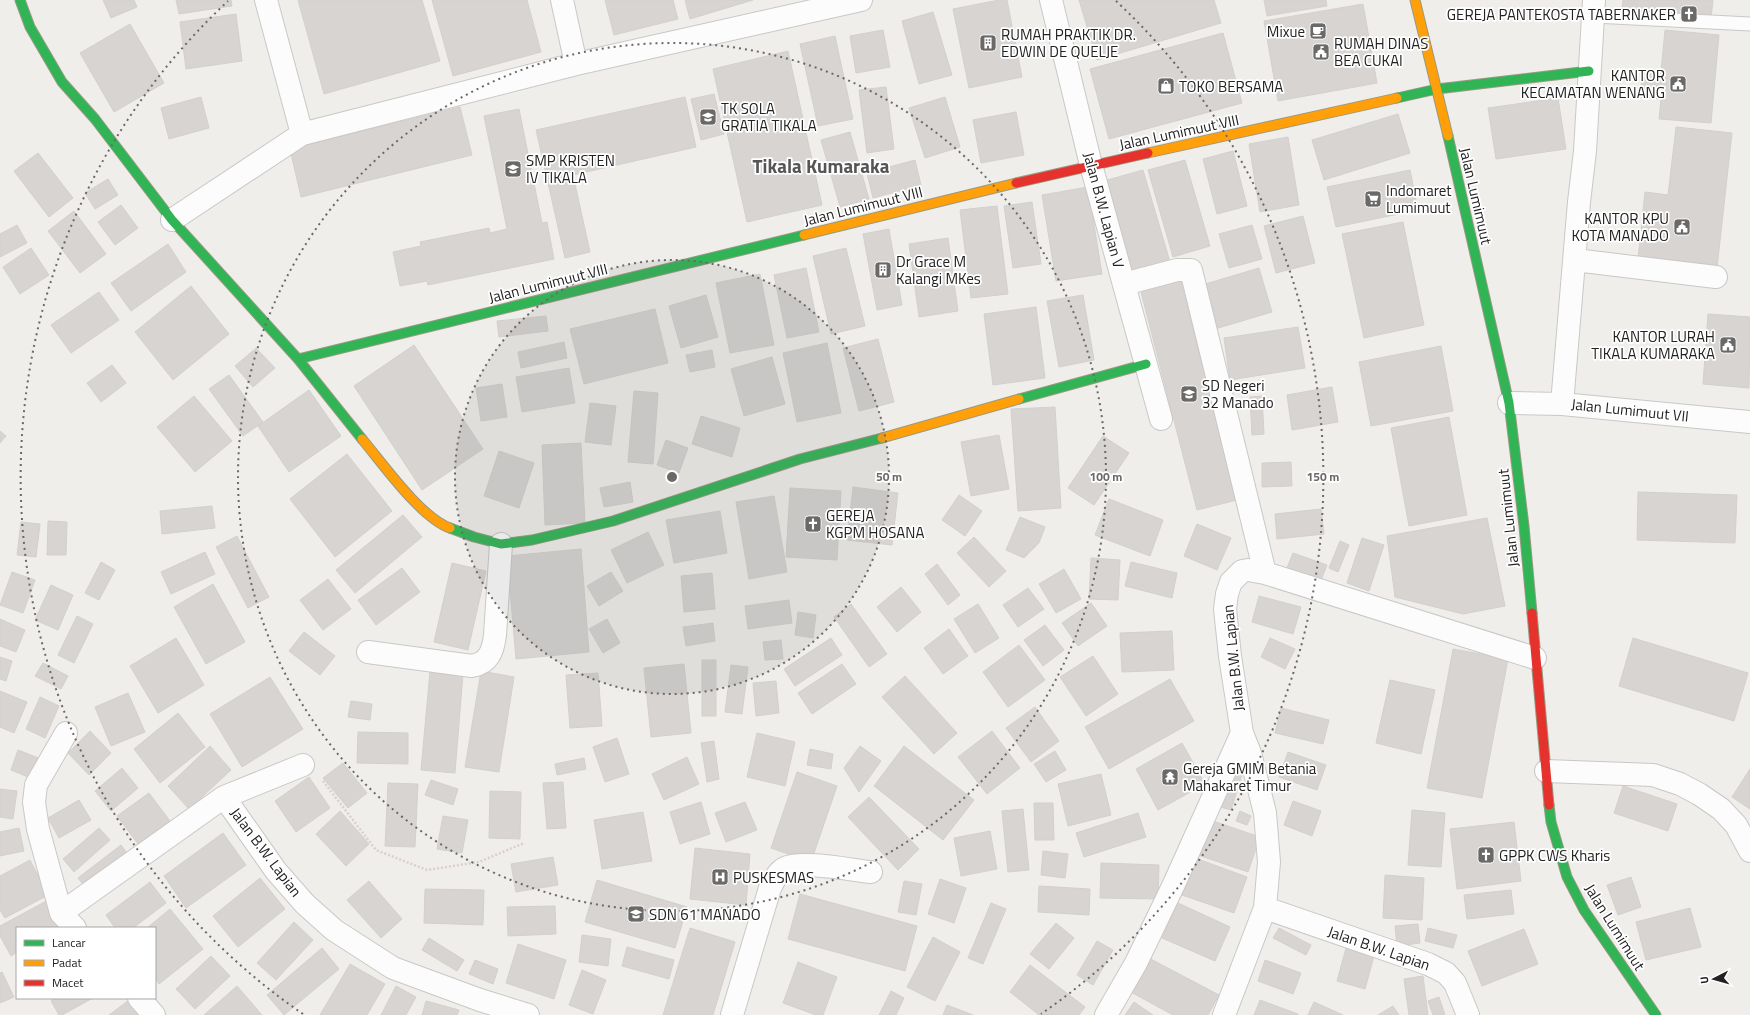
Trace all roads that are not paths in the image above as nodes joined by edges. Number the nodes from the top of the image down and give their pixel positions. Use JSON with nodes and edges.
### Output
{"nodes":[{"id":1,"x":20,"y":0,"type":"edge"},
{"id":2,"x":266,"y":0,"type":"edge"},
{"id":3,"x":562,"y":0,"type":"edge"},
{"id":4,"x":861,"y":0,"type":"edge"},
{"id":5,"x":1051,"y":0,"type":"edge"},
{"id":6,"x":1415,"y":0,"type":"edge"},
{"id":7,"x":1594,"y":8,"type":"edge"},
{"id":8,"x":1750,"y":24,"type":"edge"},
{"id":9,"x":576,"y":64,"type":"junction"},
{"id":10,"x":1589,"y":71,"type":"junction"},
{"id":11,"x":1437,"y":89,"type":"junction"},
{"id":12,"x":302,"y":134,"type":"junction"},
{"id":13,"x":1091,"y":165,"type":"junction"},
{"id":14,"x":172,"y":220,"type":"junction"},
{"id":15,"x":1575,"y":260,"type":"junction"},
{"id":16,"x":1716,"y":277,"type":"dead end"},
{"id":17,"x":1124,"y":284,"type":"junction"},
{"id":18,"x":298,"y":359,"type":"junction"},
{"id":19,"x":1146,"y":364,"type":"junction"},
{"id":20,"x":1509,"y":403,"type":"junction"},
{"id":21,"x":1562,"y":404,"type":"junction"},
{"id":22,"x":1161,"y":419,"type":"dead end"},
{"id":23,"x":1750,"y":422,"type":"edge"},
{"id":24,"x":501,"y":544,"type":"junction"},
{"id":25,"x":1265,"y":573,"type":"junction"},
{"id":26,"x":368,"y":652,"type":"dead end"},
{"id":27,"x":1535,"y":658,"type":"junction"},
{"id":28,"x":66,"y":733,"type":"dead end"},
{"id":29,"x":1242,"y":733,"type":"junction"},
{"id":30,"x":303,"y":765,"type":"road end"},
{"id":31,"x":1546,"y":771,"type":"junction"},
{"id":32,"x":224,"y":797,"type":"junction"},
{"id":33,"x":1750,"y":851,"type":"edge"},
{"id":34,"x":871,"y":872,"type":"dead end"},
{"id":35,"x":1265,"y":908,"type":"junction"},
{"id":36,"x":68,"y":921,"type":"edge"},
{"id":37,"x":140,"y":999,"type":"edge"},
{"id":38,"x":154,"y":1015,"type":"edge"},
{"id":39,"x":528,"y":1015,"type":"edge"},
{"id":40,"x":732,"y":1015,"type":"edge"},
{"id":41,"x":1106,"y":1015,"type":"edge"},
{"id":42,"x":1224,"y":1015,"type":"edge"},
{"id":43,"x":1468,"y":1015,"type":"edge"},
{"id":44,"x":1656,"y":1015,"type":"edge"}],
"edges":[{"from":1,"to":14,"type":"street"},
{"from":2,"to":12,"type":"street"},
{"from":3,"to":9,"type":"street"},
{"from":4,"to":9,"type":"street"},
{"from":5,"to":13,"type":"street","name":"Jalan B.W. Lapian V"},
{"from":6,"to":11,"type":"street","name":"Jalan Lumimuut"},
{"from":7,"to":8,"type":"lane"},
{"from":7,"to":10,"type":"street"},
{"from":9,"to":12,"type":"street"},
{"from":10,"to":11,"type":"street","name":"Jalan Lumimuut VIII"},
{"from":10,"to":15,"type":"street"},
{"from":11,"to":13,"type":"street","name":"Jalan Lumimuut VIII"},
{"from":11,"to":20,"type":"street","name":"Jalan Lumimuut"},
{"from":12,"to":14,"type":"street"},
{"from":13,"to":17,"type":"street","name":"Jalan B.W. Lapian V"},
{"from":13,"to":18,"type":"street","name":"Jalan Lumimuut VIII"},
{"from":14,"to":18,"type":"street"},
{"from":15,"to":16,"type":"street"},
{"from":15,"to":21,"type":"street"},
{"from":17,"to":19,"type":"street","name":"Jalan B.W. Lapian V"},
{"from":17,"to":25,"type":"street"},
{"from":18,"to":24,"type":"street"},
{"from":19,"to":22,"type":"street","name":"Jalan B.W. Lapian V"},
{"from":19,"to":24,"type":"street"},
{"from":20,"to":21,"type":"street","name":"Jalan Lumimuut VII"},
{"from":20,"to":27,"type":"street","name":"Jalan Lumimuut"},
{"from":21,"to":23,"type":"street","name":"Jalan Lumimuut VII"},
{"from":24,"to":26,"type":"street"},
{"from":25,"to":27,"type":"street","name":"Jalan B.W. Lapian"},
{"from":25,"to":29,"type":"street","name":"Jalan B.W. Lapian"},
{"from":27,"to":31,"type":"street","name":"Jalan Lumimuut"},
{"from":28,"to":36,"type":"street","name":"Jalan B.W. Lapian"},
{"from":29,"to":35,"type":"street","name":"Jalan B.W. Lapian"},
{"from":29,"to":41,"type":"street"},
{"from":30,"to":32,"type":"street"},
{"from":31,"to":33,"type":"street"},
{"from":31,"to":44,"type":"street","name":"Jalan Lumimuut"},
{"from":32,"to":36,"type":"street","name":"Jalan B.W. Lapian"},
{"from":32,"to":39,"type":"street","name":"Jalan B.W. Lapian"},
{"from":34,"to":40,"type":"street"},
{"from":35,"to":42,"type":"street","name":"Jalan B.W. Lapian"},
{"from":35,"to":43,"type":"street","name":"Jalan B.W. Lapian"},
{"from":37,"to":38,"type":"street"}]}
